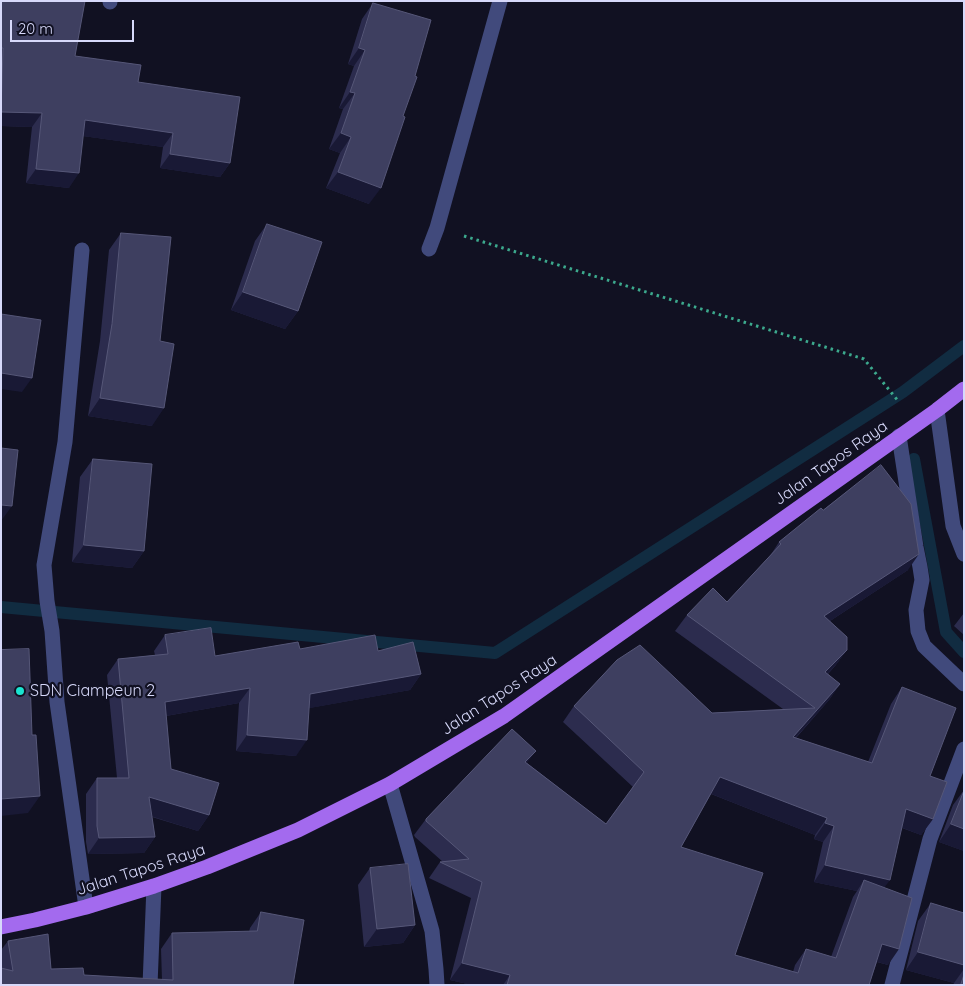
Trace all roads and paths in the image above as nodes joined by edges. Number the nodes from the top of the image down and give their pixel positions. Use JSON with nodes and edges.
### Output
{"nodes":[{"id":1,"x":500,"y":1,"type":"edge"},
{"id":2,"x":437,"y":228,"type":"junction"},
{"id":3,"x":429,"y":249,"type":"dead end"},
{"id":4,"x":82,"y":250,"type":"dead end"},
{"id":5,"x":964,"y":389,"type":"edge"},
{"id":6,"x":897,"y":400,"type":"dead end"},
{"id":7,"x":937,"y":410,"type":"junction"},
{"id":8,"x":899,"y":436,"type":"junction"},
{"id":9,"x":964,"y":554,"type":"edge"},
{"id":10,"x":964,"y":684,"type":"edge"},
{"id":11,"x":964,"y":749,"type":"edge"},
{"id":12,"x":390,"y":784,"type":"junction"},
{"id":13,"x":154,"y":886,"type":"junction"},
{"id":14,"x":86,"y":907,"type":"junction"},
{"id":15,"x":1,"y":927,"type":"edge"},
{"id":16,"x":150,"y":985,"type":"edge"},
{"id":17,"x":436,"y":985,"type":"edge"},
{"id":18,"x":892,"y":985,"type":"edge"}],
"edges":[{"from":1,"to":2,"type":"street"},
{"from":2,"to":3,"type":"street"},
{"from":2,"to":6,"type":"path"},
{"from":4,"to":14,"type":"street"},
{"from":5,"to":7,"type":"main road","name":"Jalan Tapos Raya"},
{"from":7,"to":8,"type":"main road","name":"Jalan Tapos Raya"},
{"from":7,"to":9,"type":"street"},
{"from":8,"to":10,"type":"street"},
{"from":8,"to":12,"type":"main road","name":"Jalan Tapos Raya"},
{"from":11,"to":18,"type":"street"},
{"from":12,"to":13,"type":"main road","name":"Jalan Tapos Raya"},
{"from":12,"to":17,"type":"street"},
{"from":13,"to":14,"type":"main road","name":"Jalan Tapos Raya"},
{"from":13,"to":16,"type":"street"},
{"from":14,"to":15,"type":"main road","name":"Jalan Tapos Raya"}]}
